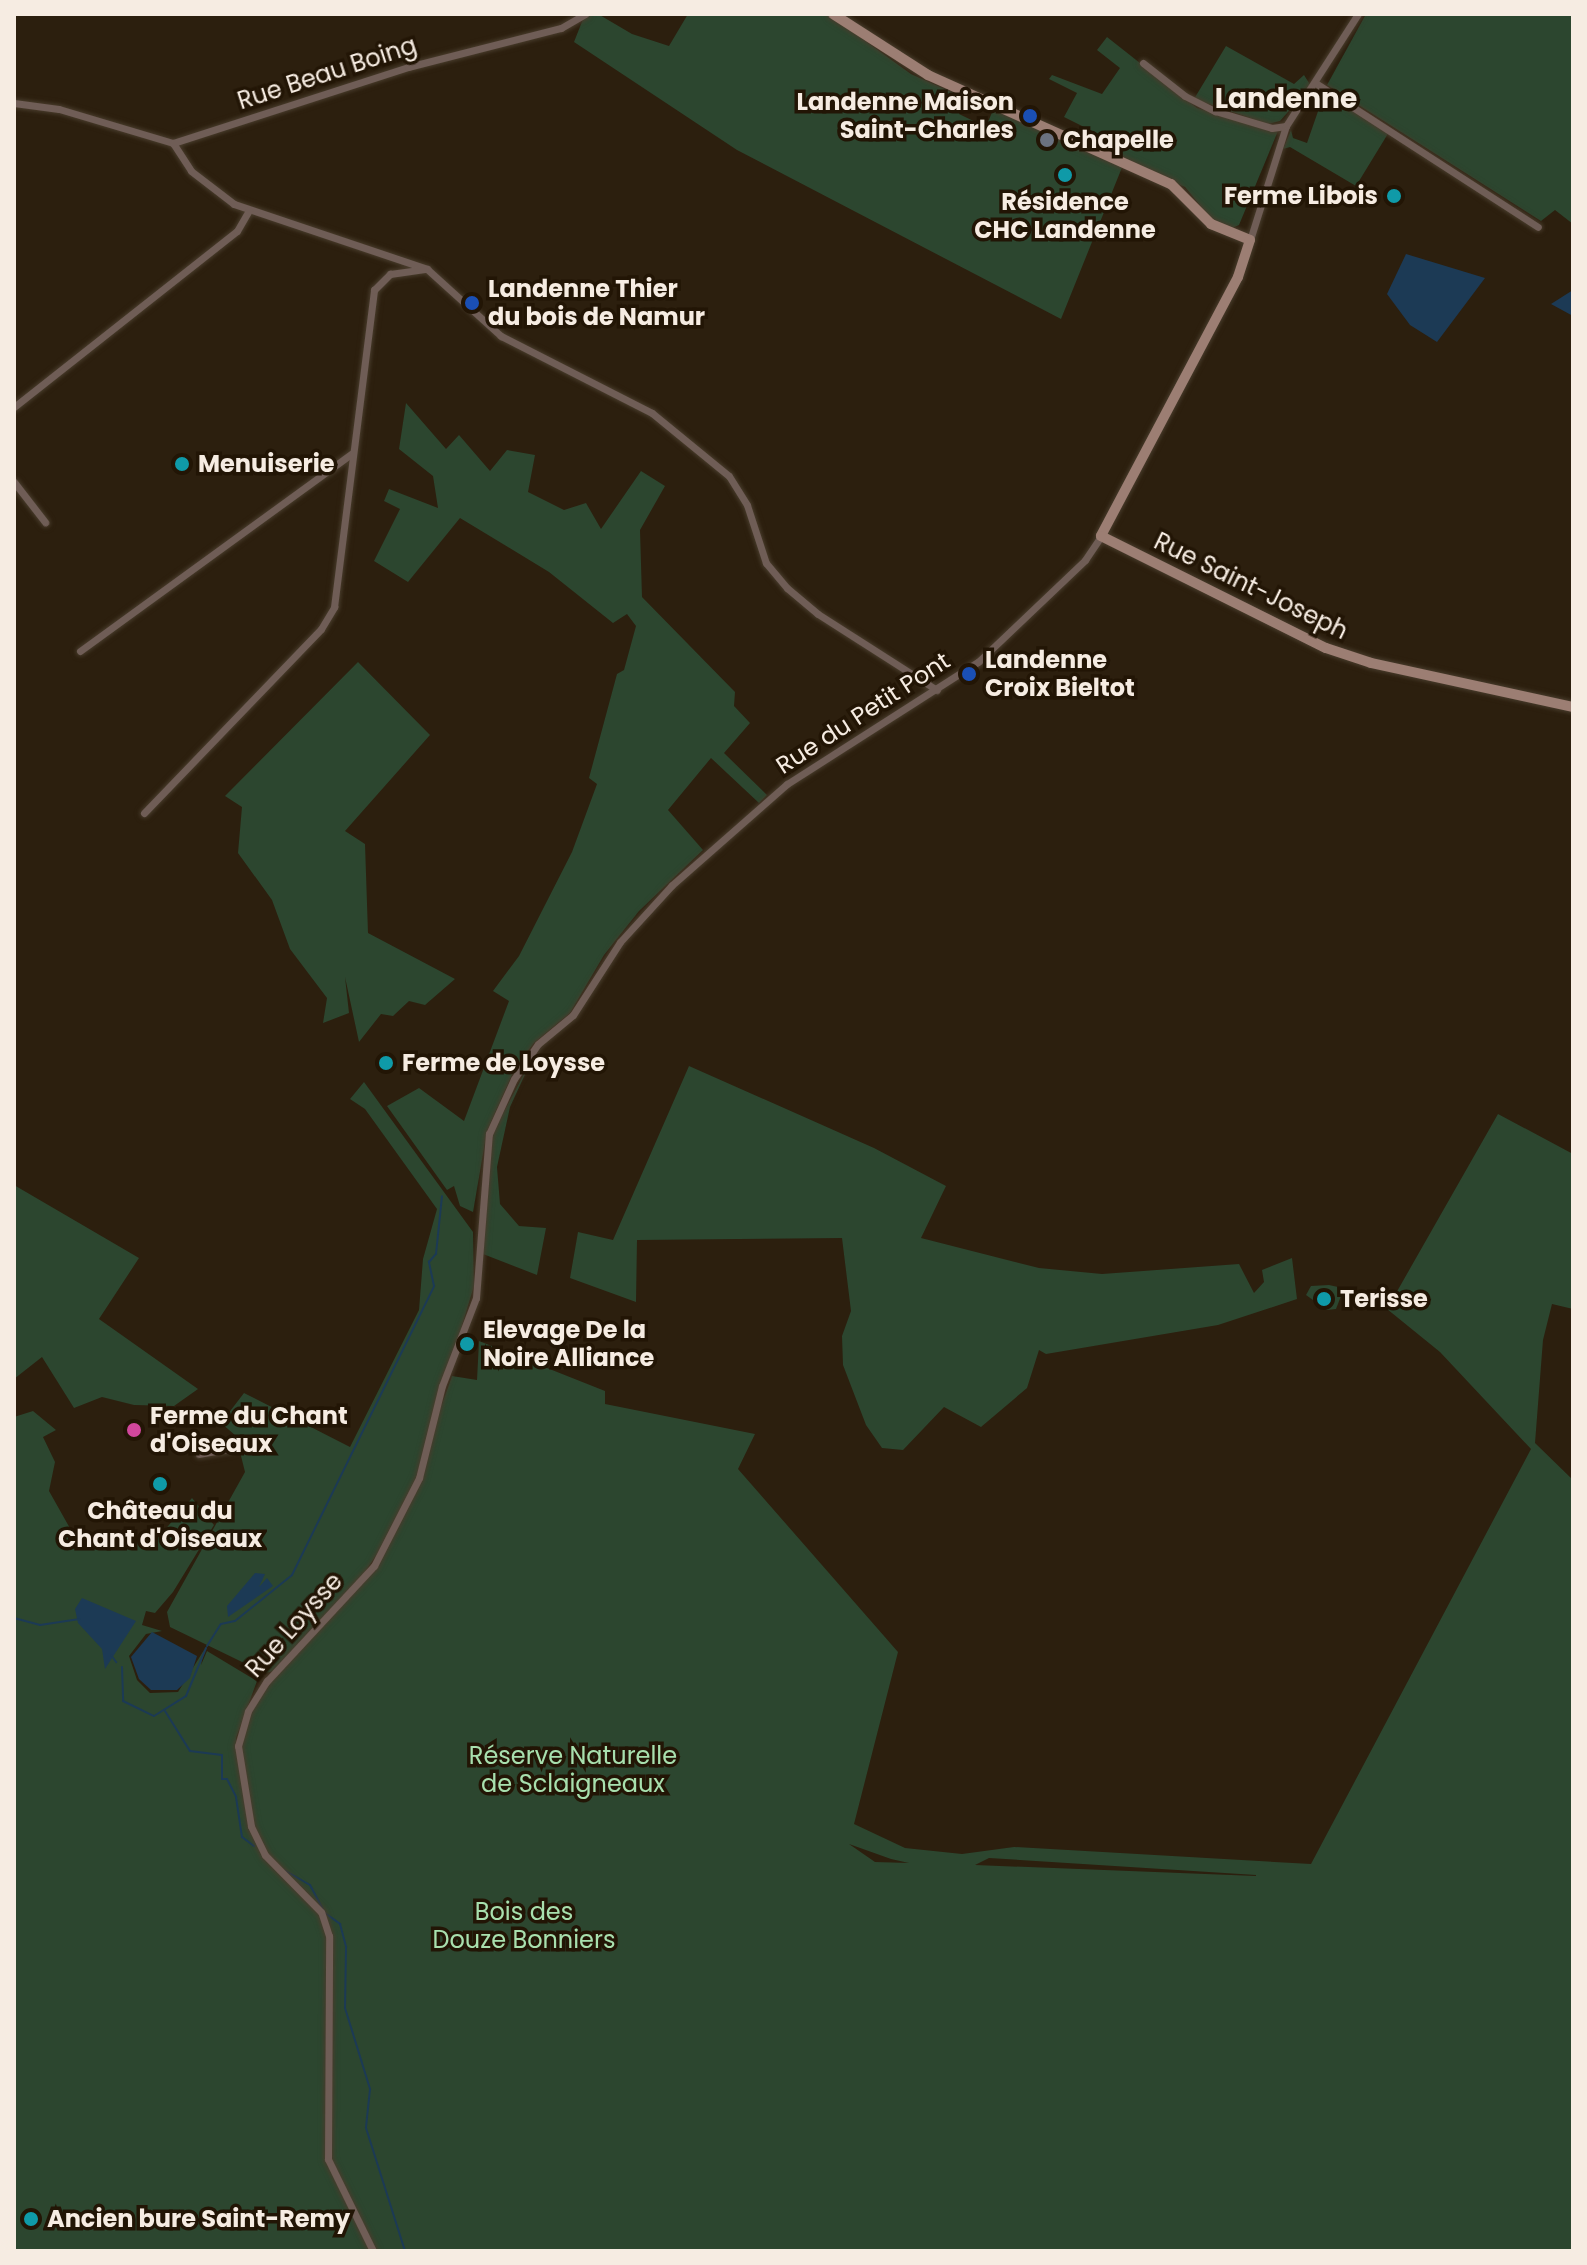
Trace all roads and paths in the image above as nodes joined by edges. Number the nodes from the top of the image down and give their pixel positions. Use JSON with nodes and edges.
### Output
{"nodes":[{"id":1,"x":585,"y":14,"type":"edge"},
{"id":2,"x":833,"y":14,"type":"edge"},
{"id":3,"x":1358,"y":14,"type":"edge"},
{"id":4,"x":1143,"y":63,"type":"dead end"},
{"id":5,"x":1317,"y":84,"type":"junction"},
{"id":6,"x":14,"y":103,"type":"edge"},
{"id":7,"x":1286,"y":126,"type":"junction"},
{"id":8,"x":173,"y":143,"type":"junction"},
{"id":9,"x":249,"y":210,"type":"junction"},
{"id":10,"x":1538,"y":227,"type":"dead end"},
{"id":11,"x":1250,"y":240,"type":"junction"},
{"id":12,"x":427,"y":269,"type":"junction"},
{"id":13,"x":14,"y":407,"type":"edge"},
{"id":14,"x":353,"y":453,"type":"junction"},
{"id":15,"x":14,"y":482,"type":"edge"},
{"id":16,"x":45,"y":522,"type":"dead end"},
{"id":17,"x":1101,"y":536,"type":"junction"},
{"id":18,"x":80,"y":651,"type":"dead end"},
{"id":19,"x":937,"y":690,"type":"junction"},
{"id":20,"x":1573,"y":707,"type":"edge"},
{"id":21,"x":144,"y":813,"type":"dead end"},
{"id":22,"x":476,"y":1247,"type":"joint"},
{"id":23,"x":233,"y":1448,"type":"dead end"},
{"id":24,"x":199,"y":1454,"type":"dead end"},
{"id":25,"x":373,"y":2251,"type":"edge"}],
"edges":[{"from":1,"to":8,"type":"street","name":"Rue Beau Boing"},
{"from":2,"to":11,"type":"street"},
{"from":3,"to":5,"type":"street"},
{"from":4,"to":7,"type":"street"},
{"from":5,"to":7,"type":"street"},
{"from":5,"to":10,"type":"street"},
{"from":6,"to":8,"type":"street"},
{"from":7,"to":11,"type":"street"},
{"from":8,"to":9,"type":"street"},
{"from":9,"to":12,"type":"street"},
{"from":9,"to":13,"type":"street"},
{"from":11,"to":17,"type":"street","name":"Rue du Petit Pont"},
{"from":12,"to":14,"type":"street"},
{"from":12,"to":19,"type":"street"},
{"from":14,"to":18,"type":"street"},
{"from":14,"to":21,"type":"street"},
{"from":15,"to":16,"type":"street"},
{"from":17,"to":19,"type":"street","name":"Rue du Petit Pont"},
{"from":17,"to":20,"type":"street","name":"Rue Saint-Joseph"},
{"from":19,"to":22,"type":"street","name":"Rue du Petit Pont"},
{"from":22,"to":25,"type":"street","name":"Rue Loysse"},
{"from":23,"to":24,"type":"street"}]}
